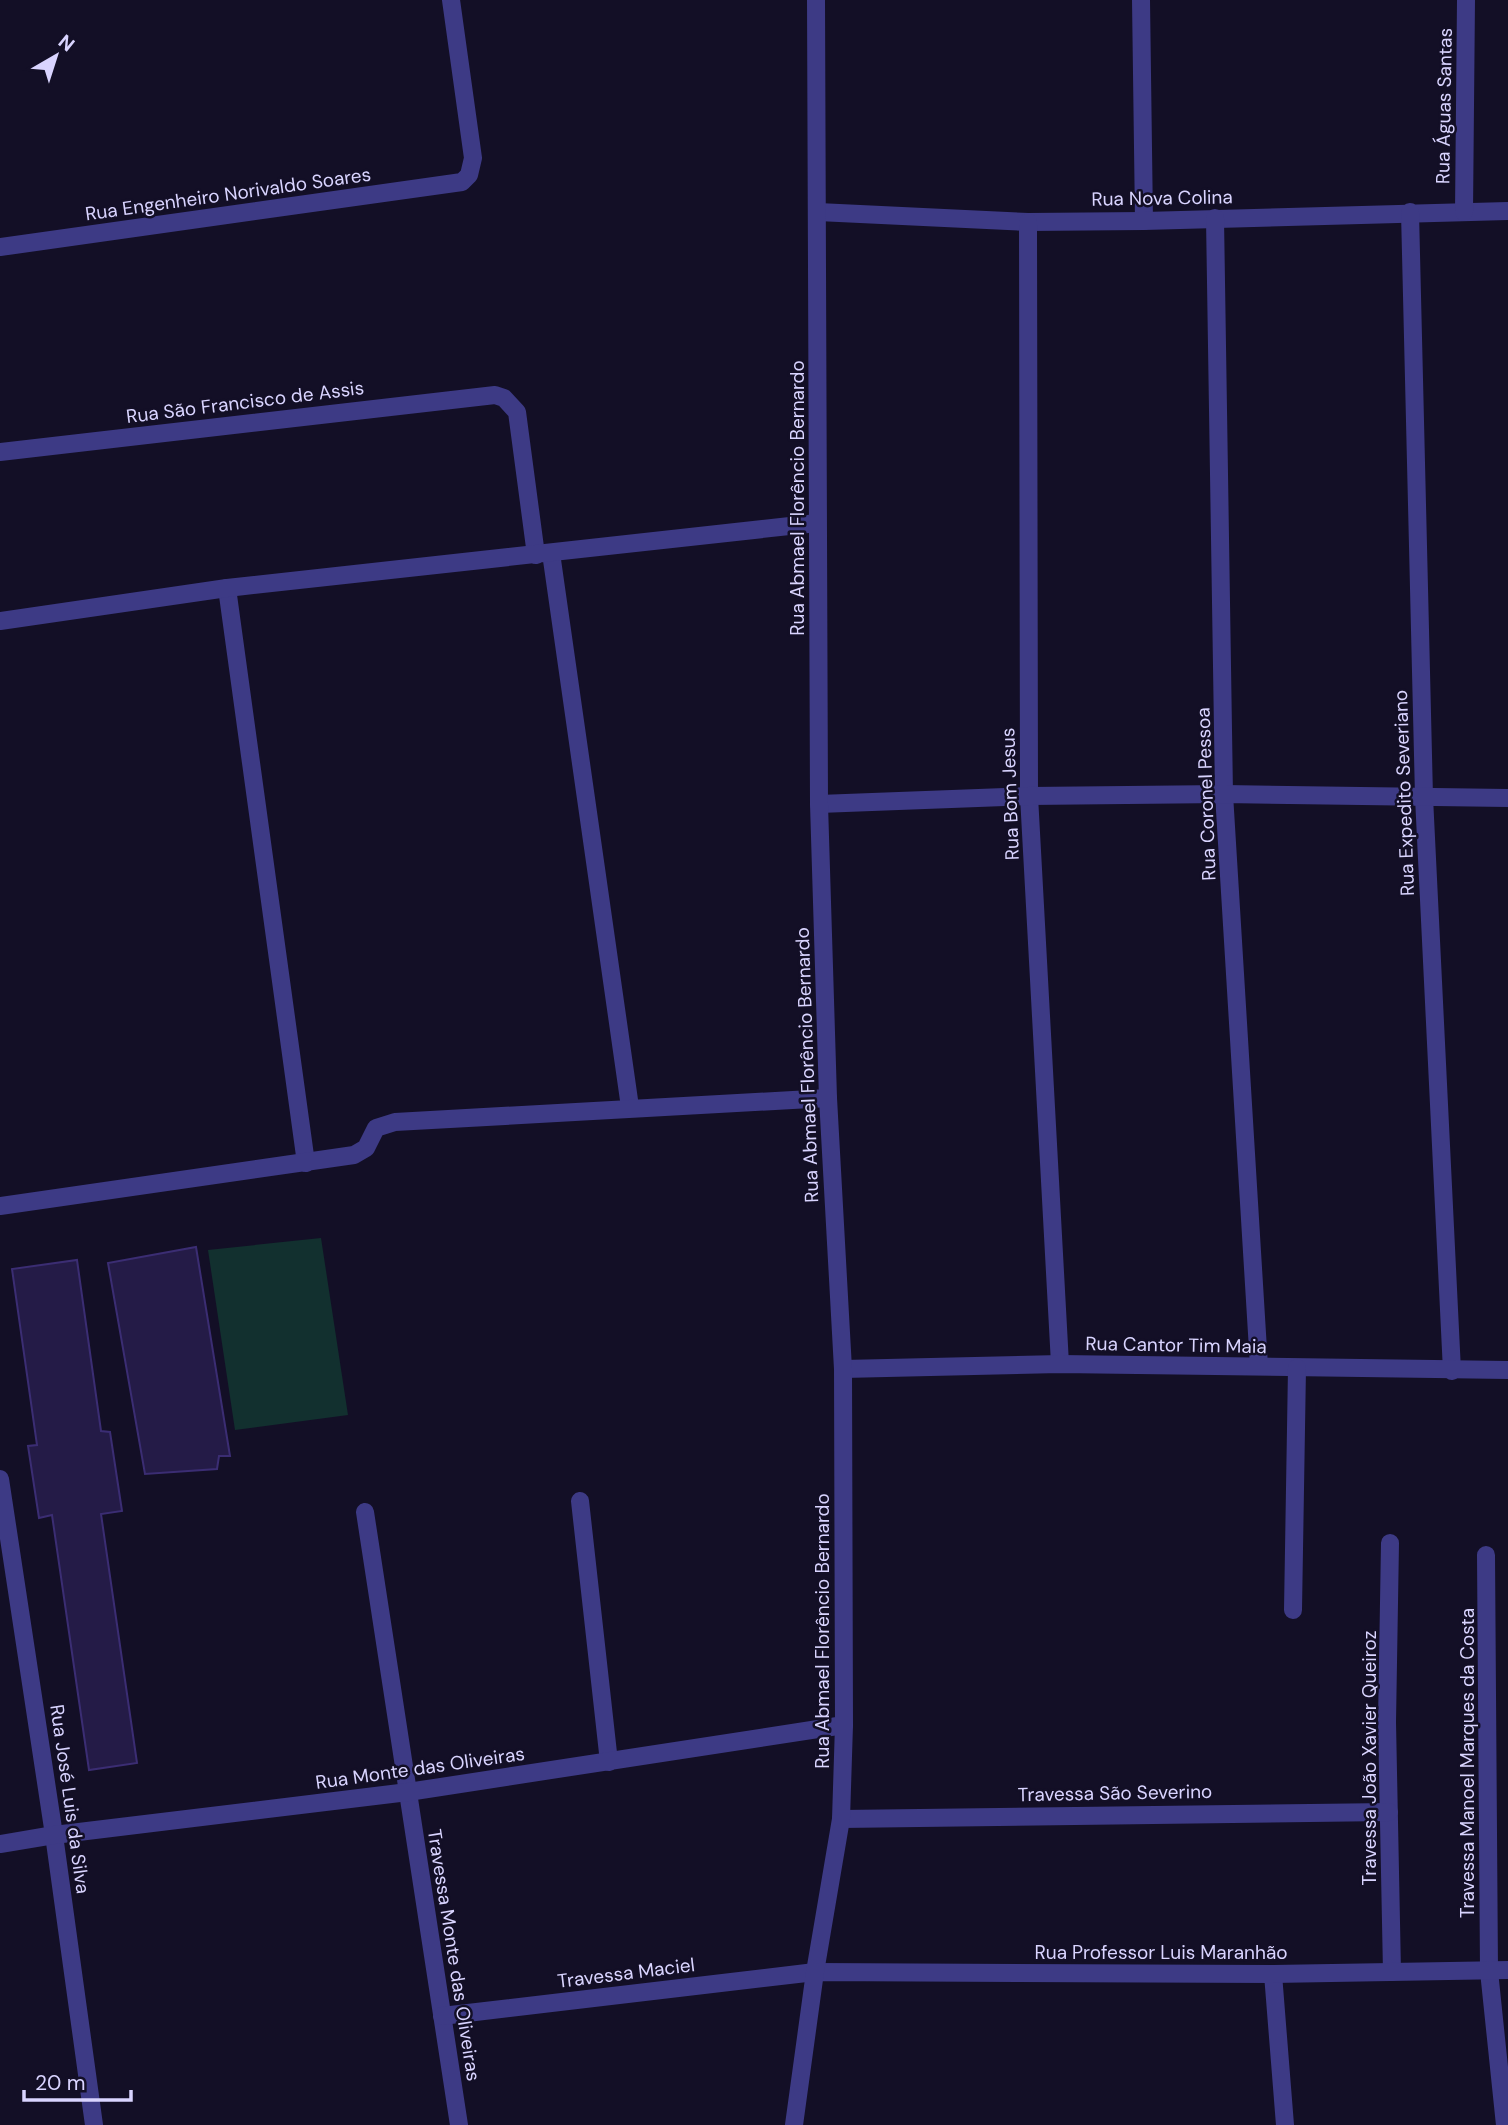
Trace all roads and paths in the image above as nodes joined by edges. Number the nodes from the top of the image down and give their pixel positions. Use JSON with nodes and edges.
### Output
{"nodes":[{"id":1,"x":451,"y":0,"type":"edge"},
{"id":2,"x":816,"y":0,"type":"edge"},
{"id":3,"x":1141,"y":0,"type":"edge"},
{"id":4,"x":1466,"y":0,"type":"edge"},
{"id":5,"x":1508,"y":211,"type":"edge"},
{"id":6,"x":818,"y":212,"type":"junction"},
{"id":7,"x":1410,"y":212,"type":"junction"},
{"id":8,"x":1464,"y":212,"type":"junction"},
{"id":9,"x":1215,"y":218,"type":"junction"},
{"id":10,"x":1144,"y":221,"type":"junction"},
{"id":11,"x":1028,"y":222,"type":"junction"},
{"id":12,"x":0,"y":247,"type":"edge"},
{"id":13,"x":0,"y":452,"type":"edge"},
{"id":14,"x":817,"y":523,"type":"junction"},
{"id":15,"x":544,"y":554,"type":"junction"},
{"id":16,"x":227,"y":587,"type":"junction"},
{"id":17,"x":0,"y":621,"type":"edge"},
{"id":18,"x":1224,"y":794,"type":"junction"},
{"id":19,"x":1030,"y":796,"type":"junction"},
{"id":20,"x":1424,"y":797,"type":"junction"},
{"id":21,"x":1508,"y":798,"type":"edge"},
{"id":22,"x":819,"y":804,"type":"junction"},
{"id":23,"x":828,"y":1098,"type":"junction"},
{"id":24,"x":631,"y":1108,"type":"junction"},
{"id":25,"x":306,"y":1163,"type":"junction"},
{"id":26,"x":0,"y":1206,"type":"edge"},
{"id":27,"x":1060,"y":1364,"type":"junction"},
{"id":28,"x":1259,"y":1366,"type":"junction"},
{"id":29,"x":1297,"y":1368,"type":"junction"},
{"id":30,"x":843,"y":1369,"type":"junction"},
{"id":31,"x":1508,"y":1370,"type":"edge"},
{"id":32,"x":1452,"y":1371,"type":"junction"},
{"id":33,"x":0,"y":1479,"type":"edge"},
{"id":34,"x":580,"y":1501,"type":"dead end"},
{"id":35,"x":365,"y":1512,"type":"dead end"},
{"id":36,"x":1390,"y":1543,"type":"dead end"},
{"id":37,"x":1486,"y":1555,"type":"dead end"},
{"id":38,"x":1293,"y":1610,"type":"dead end"},
{"id":39,"x":845,"y":1725,"type":"junction"},
{"id":40,"x":609,"y":1762,"type":"junction"},
{"id":41,"x":408,"y":1792,"type":"junction"},
{"id":42,"x":1389,"y":1812,"type":"junction"},
{"id":43,"x":841,"y":1819,"type":"junction"},
{"id":44,"x":54,"y":1835,"type":"junction"},
{"id":45,"x":0,"y":1844,"type":"edge"},
{"id":46,"x":1508,"y":1970,"type":"edge"},
{"id":47,"x":1489,"y":1971,"type":"junction"},
{"id":48,"x":815,"y":1972,"type":"junction"},
{"id":49,"x":1392,"y":1972,"type":"junction"},
{"id":50,"x":1273,"y":1974,"type":"junction"},
{"id":51,"x":442,"y":2016,"type":"junction"},
{"id":52,"x":94,"y":2125,"type":"edge"},
{"id":53,"x":459,"y":2125,"type":"edge"},
{"id":54,"x":794,"y":2125,"type":"edge"},
{"id":55,"x":1284,"y":2125,"type":"edge"},
{"id":56,"x":1505,"y":2125,"type":"edge"}],
"edges":[{"from":1,"to":12,"type":"street","name":"Rua Engenheiro Norivaldo Soares"},
{"from":2,"to":6,"type":"street","name":"Rua Abmael Florêncio Bernardo"},
{"from":3,"to":10,"type":"street"},
{"from":4,"to":8,"type":"street","name":"Rua Águas Santas"},
{"from":5,"to":8,"type":"street","name":"Rua Nova Colina"},
{"from":6,"to":11,"type":"street","name":"Rua Nova Colina"},
{"from":6,"to":14,"type":"street","name":"Rua Abmael Florêncio Bernardo"},
{"from":7,"to":8,"type":"street","name":"Rua Nova Colina"},
{"from":7,"to":9,"type":"street","name":"Rua Nova Colina"},
{"from":7,"to":20,"type":"street","name":"Rua Expedito Severiano"},
{"from":9,"to":10,"type":"street","name":"Rua Nova Colina"},
{"from":9,"to":18,"type":"street","name":"Rua Coronel Pessoa"},
{"from":10,"to":11,"type":"street","name":"Rua Nova Colina"},
{"from":11,"to":19,"type":"street","name":"Rua Bom Jesus"},
{"from":13,"to":15,"type":"street","name":"Rua São Francisco de Assis"},
{"from":14,"to":15,"type":"street"},
{"from":14,"to":22,"type":"street","name":"Rua Abmael Florêncio Bernardo"},
{"from":15,"to":16,"type":"street"},
{"from":15,"to":24,"type":"street"},
{"from":16,"to":17,"type":"street"},
{"from":16,"to":25,"type":"street"},
{"from":18,"to":19,"type":"street"},
{"from":18,"to":20,"type":"street"},
{"from":18,"to":28,"type":"street","name":"Rua Coronel Pessoa"},
{"from":19,"to":22,"type":"street"},
{"from":19,"to":27,"type":"street","name":"Rua Bom Jesus"},
{"from":20,"to":21,"type":"street"},
{"from":20,"to":32,"type":"street","name":"Rua Expedito Severiano"},
{"from":22,"to":23,"type":"street","name":"Rua Abmael Florêncio Bernardo"},
{"from":23,"to":24,"type":"street"},
{"from":23,"to":30,"type":"street","name":"Rua Abmael Florêncio Bernardo"},
{"from":24,"to":25,"type":"street"},
{"from":25,"to":26,"type":"street"},
{"from":27,"to":28,"type":"street","name":"Rua Cantor Tim Maia"},
{"from":27,"to":30,"type":"street","name":"Rua Cantor Tim Maia"},
{"from":28,"to":29,"type":"street","name":"Rua Cantor Tim Maia"},
{"from":29,"to":32,"type":"street","name":"Rua Cantor Tim Maia"},
{"from":29,"to":38,"type":"street"},
{"from":30,"to":39,"type":"street","name":"Rua Abmael Florêncio Bernardo"},
{"from":31,"to":32,"type":"street","name":"Rua Cantor Tim Maia"},
{"from":33,"to":44,"type":"street","name":"Rua José Luis da Silva"},
{"from":34,"to":40,"type":"street"},
{"from":35,"to":41,"type":"street","name":"Travessa Monte das Oliveiras"},
{"from":36,"to":42,"type":"street","name":"Travessa João Xavier Queiroz"},
{"from":37,"to":47,"type":"street","name":"Travessa Manoel Marques da Costa"},
{"from":39,"to":40,"type":"street","name":"Rua Monte das Oliveiras"},
{"from":39,"to":43,"type":"street","name":"Rua Abmael Florêncio Bernardo"},
{"from":40,"to":41,"type":"street","name":"Rua Monte das Oliveiras"},
{"from":41,"to":44,"type":"street","name":"Rua Monte das Oliveiras"},
{"from":41,"to":51,"type":"street","name":"Travessa Monte das Oliveiras"},
{"from":42,"to":43,"type":"street","name":"Travessa São Severino"},
{"from":42,"to":49,"type":"street","name":"Travessa João Xavier Queiroz"},
{"from":43,"to":48,"type":"street","name":"Rua Abmael Florêncio Bernardo"},
{"from":44,"to":45,"type":"street","name":"Rua Monte das Oliveiras"},
{"from":44,"to":52,"type":"street","name":"Rua José Luis da Silva"},
{"from":46,"to":47,"type":"street","name":"Rua Professor Luis Maranhão"},
{"from":47,"to":49,"type":"street","name":"Rua Professor Luis Maranhão"},
{"from":47,"to":56,"type":"street","name":"Travessa Manoel Marques da Costa"},
{"from":48,"to":50,"type":"street","name":"Rua Professor Luis Maranhão"},
{"from":48,"to":51,"type":"street","name":"Travessa Maciel"},
{"from":48,"to":54,"type":"street","name":"Rua Abmael Florêncio Bernardo"},
{"from":49,"to":50,"type":"street","name":"Rua Professor Luis Maranhão"},
{"from":50,"to":55,"type":"street"},
{"from":51,"to":53,"type":"street","name":"Travessa Monte das Oliveiras"}]}
